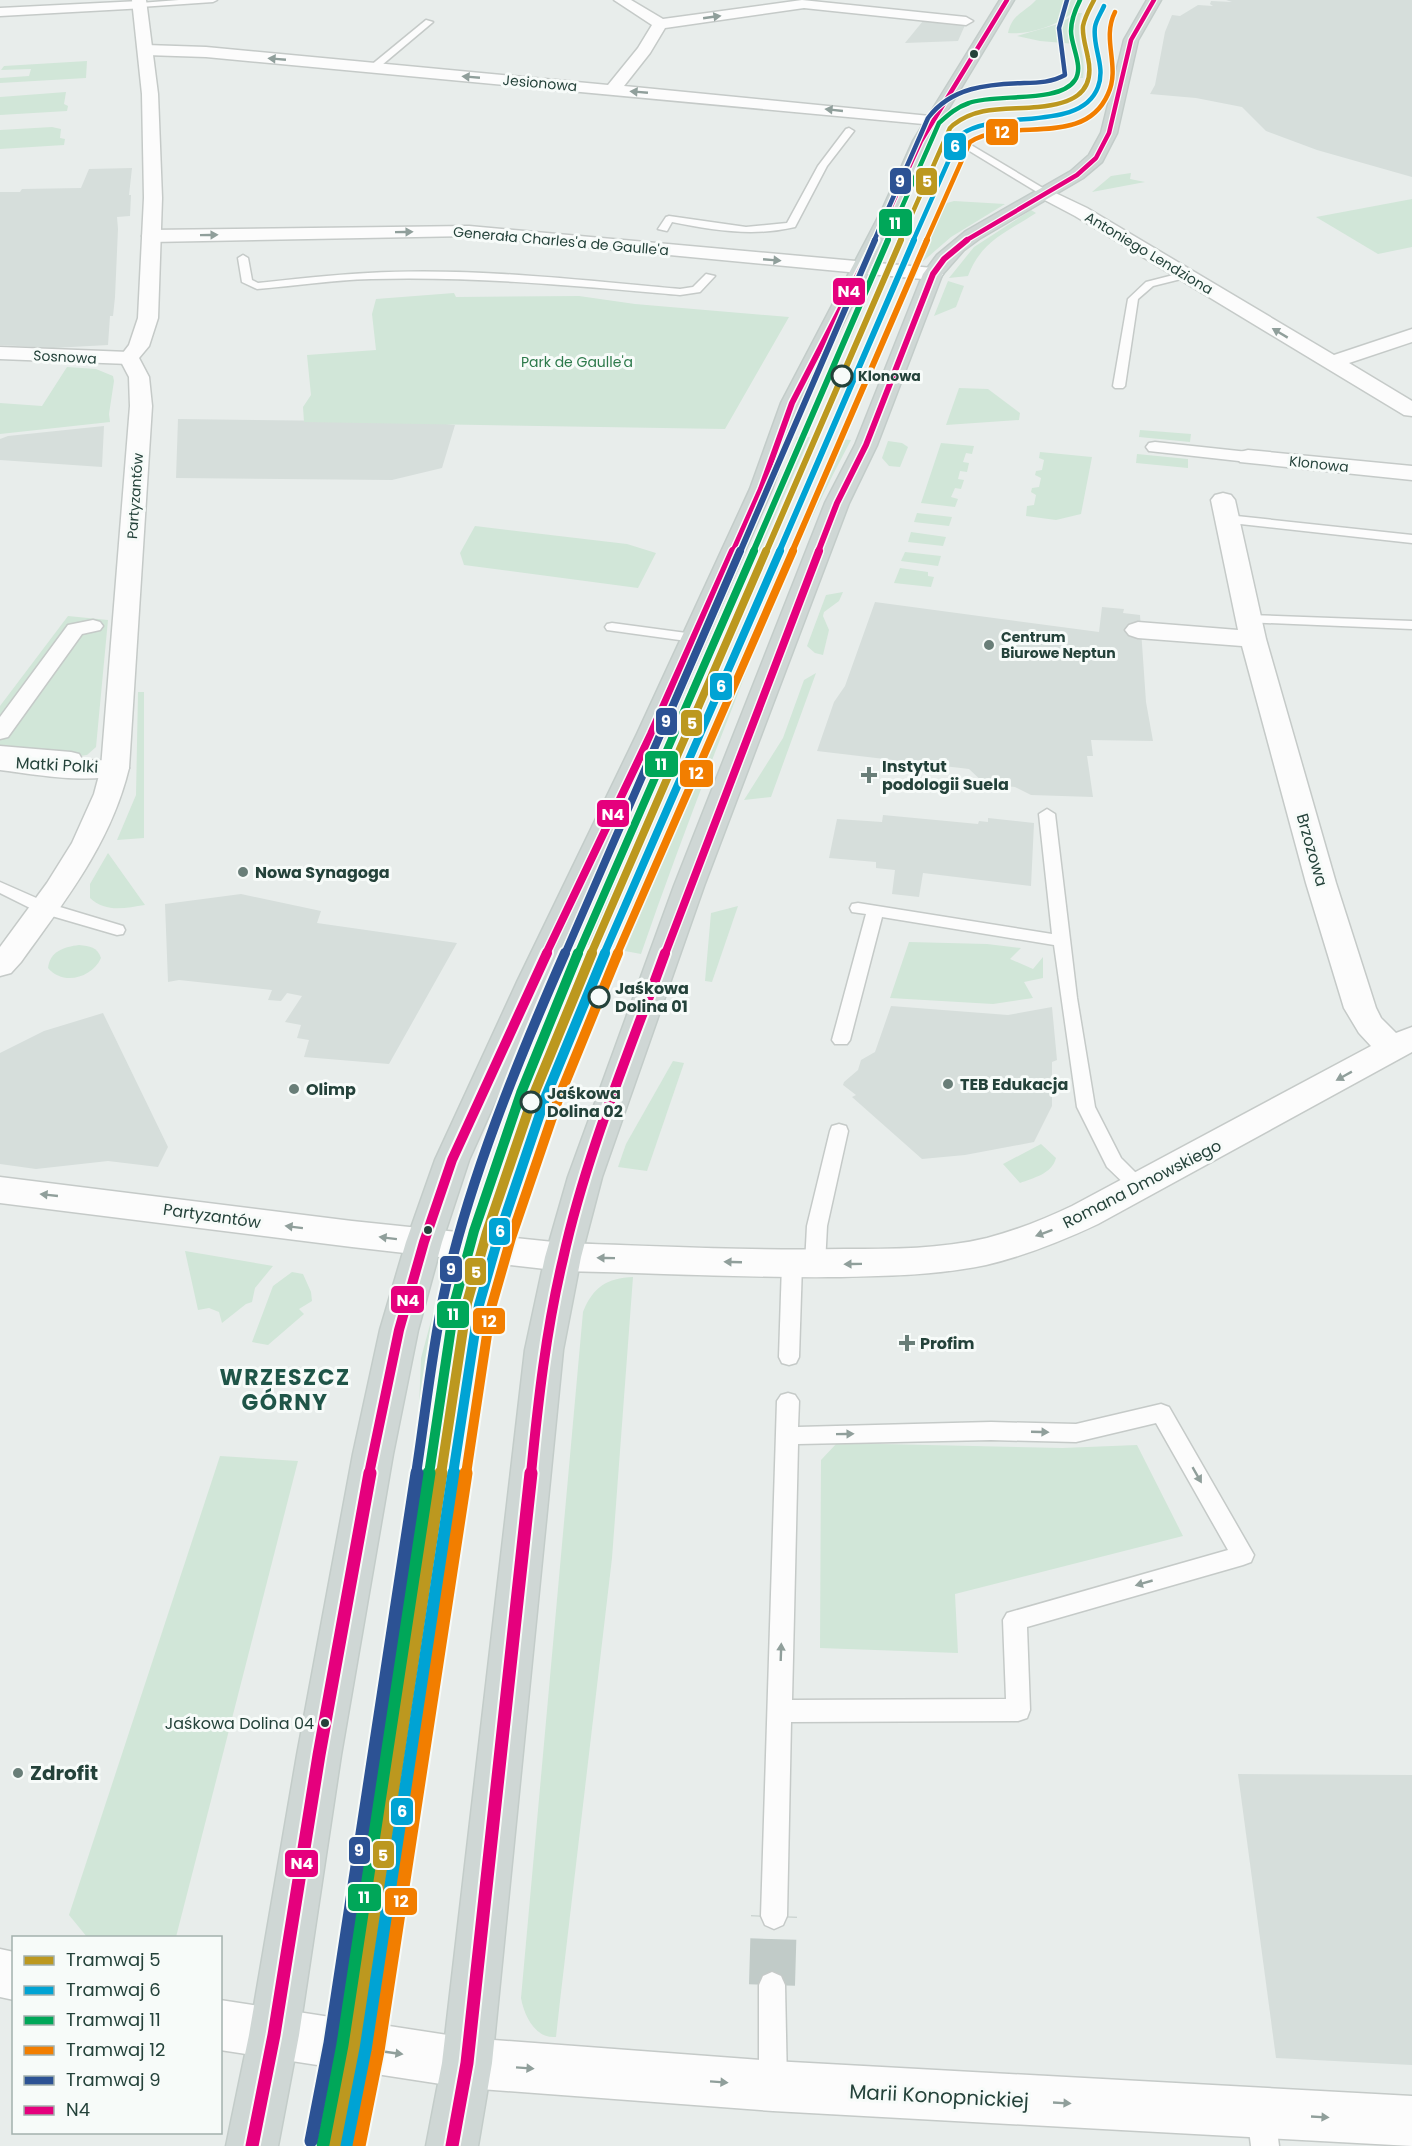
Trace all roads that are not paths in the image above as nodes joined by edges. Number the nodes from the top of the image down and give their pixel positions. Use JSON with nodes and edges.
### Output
{"nodes":[{"id":1,"x":213,"y":0,"type":"edge"},
{"id":2,"x":621,"y":0,"type":"edge"},
{"id":3,"x":1007,"y":0,"type":"edge"},
{"id":4,"x":1154,"y":0,"type":"edge"},
{"id":5,"x":140,"y":2,"type":"edge"},
{"id":6,"x":805,"y":2,"type":"edge"},
{"id":7,"x":0,"y":12,"type":"edge"},
{"id":8,"x":966,"y":21,"type":"dead end"},
{"id":9,"x":1122,"y":21,"type":"dead end"},
{"id":10,"x":429,"y":22,"type":"dead end"},
{"id":11,"x":660,"y":24,"type":"junction"},
{"id":12,"x":1131,"y":39,"type":"junction"},
{"id":13,"x":146,"y":50,"type":"junction"},
{"id":14,"x":372,"y":68,"type":"junction"},
{"id":15,"x":613,"y":89,"type":"junction"},
{"id":16,"x":860,"y":113,"type":"junction"},
{"id":17,"x":934,"y":120,"type":"junction"},
{"id":18,"x":966,"y":145,"type":"dead end"},
{"id":19,"x":1045,"y":193,"type":"junction"},
{"id":20,"x":151,"y":236,"type":"junction"},
{"id":21,"x":657,"y":238,"type":"junction"},
{"id":22,"x":243,"y":258,"type":"dead end"},
{"id":23,"x":860,"y":268,"type":"junction"},
{"id":24,"x":933,"y":274,"type":"junction"},
{"id":25,"x":1185,"y":274,"type":"junction"},
{"id":26,"x":710,"y":276,"type":"dead end"},
{"id":27,"x":1412,"y":335,"type":"edge"},
{"id":28,"x":0,"y":353,"type":"edge"},
{"id":29,"x":129,"y":358,"type":"junction"},
{"id":30,"x":1330,"y":363,"type":"junction"},
{"id":31,"x":1119,"y":386,"type":"dead end"},
{"id":32,"x":1412,"y":410,"type":"edge"},
{"id":33,"x":1155,"y":447,"type":"dead end"},
{"id":34,"x":1248,"y":457,"type":"joint"},
{"id":35,"x":1412,"y":473,"type":"edge"},
{"id":36,"x":1225,"y":510,"type":"joint"},
{"id":37,"x":1412,"y":539,"type":"edge"},
{"id":38,"x":1412,"y":625,"type":"edge"},
{"id":39,"x":93,"y":626,"type":"dead end"},
{"id":40,"x":612,"y":627,"type":"dead end"},
{"id":41,"x":1251,"y":629,"type":"junction"},
{"id":42,"x":1138,"y":630,"type":"dead end"},
{"id":43,"x":694,"y":638,"type":"junction"},
{"id":44,"x":0,"y":732,"type":"edge"},
{"id":45,"x":0,"y":753,"type":"edge"},
{"id":46,"x":71,"y":759,"type":"dead end"},
{"id":47,"x":0,"y":762,"type":"edge"},
{"id":48,"x":115,"y":768,"type":"junction"},
{"id":49,"x":1047,"y":814,"type":"dead end"},
{"id":50,"x":0,"y":887,"type":"edge"},
{"id":51,"x":44,"y":908,"type":"junction"},
{"id":52,"x":117,"y":930,"type":"dead end"},
{"id":53,"x":1061,"y":941,"type":"junction"},
{"id":54,"x":0,"y":966,"type":"edge"},
{"id":55,"x":841,"y":1040,"type":"dead end"},
{"id":56,"x":1403,"y":1043,"type":"edge"},
{"id":57,"x":839,"y":1131,"type":"dead end"},
{"id":58,"x":1140,"y":1187,"type":"junction"},
{"id":59,"x":0,"y":1190,"type":"edge"},
{"id":60,"x":424,"y":1242,"type":"junction"},
{"id":61,"x":563,"y":1257,"type":"junction"},
{"id":62,"x":803,"y":1264,"type":"junction"},
{"id":63,"x":789,"y":1357,"type":"dead end"},
{"id":64,"x":788,"y":1401,"type":"dead end"},
{"id":65,"x":787,"y":1436,"type":"junction"},
{"id":66,"x":780,"y":1711,"type":"junction"},
{"id":67,"x":774,"y":1916,"type":"tunnel mouth"},
{"id":68,"x":771,"y":1985,"type":"tunnel mouth"},
{"id":69,"x":222,"y":2025,"type":"edge"},
{"id":70,"x":274,"y":2035,"type":"junction"},
{"id":71,"x":467,"y":2063,"type":"junction"},
{"id":72,"x":773,"y":2086,"type":"junction"},
{"id":73,"x":1412,"y":2122,"type":"edge"},
{"id":74,"x":1263,"y":2130,"type":"edge"},
{"id":75,"x":252,"y":2146,"type":"edge"},
{"id":76,"x":452,"y":2146,"type":"edge"}],
"edges":[{"from":1,"to":5,"type":"lane"},
{"from":2,"to":11,"type":"street"},
{"from":3,"to":17,"type":"main road"},
{"from":4,"to":12,"type":"main road"},
{"from":5,"to":7,"type":"street"},
{"from":5,"to":13,"type":"street"},
{"from":6,"to":8,"type":"street"},
{"from":11,"to":6,"type":"street","one_way":true},
{"from":9,"to":12,"type":"main road"},
{"from":10,"to":14,"type":"lane"},
{"from":11,"to":15,"type":"street"},
{"from":12,"to":19,"type":"main road"},
{"from":14,"to":13,"type":"street","name":"Jesionowa","one_way":true},
{"from":13,"to":20,"type":"street"},
{"from":15,"to":14,"type":"street","name":"Jesionowa","one_way":true},
{"from":16,"to":15,"type":"street","name":"Jesionowa","one_way":true},
{"from":16,"to":17,"type":"street","name":"Jesionowa"},
{"from":16,"to":21,"type":"lane"},
{"from":17,"to":23,"type":"main road"},
{"from":18,"to":19,"type":"lane","name":"Antoniego Lendziona"},
{"from":19,"to":24,"type":"main road"},
{"from":19,"to":25,"type":"street","name":"Antoniego Lendziona"},
{"from":20,"to":21,"type":"street","name":"Generała Charles'a de Gaulle'a","one_way":true},
{"from":20,"to":29,"type":"street"},
{"from":21,"to":23,"type":"street","name":"Generała Charles'a de Gaulle'a","one_way":true},
{"from":22,"to":26,"type":"lane"},
{"from":23,"to":24,"type":"street","name":"Generała Charles'a de Gaulle'a"},
{"from":23,"to":43,"type":"main road"},
{"from":24,"to":61,"type":"main road"},
{"from":30,"to":25,"type":"street","name":"Antoniego Lendziona","one_way":true},
{"from":25,"to":31,"type":"lane"},
{"from":27,"to":30,"type":"street"},
{"from":28,"to":29,"type":"street","name":"Sosnowa"},
{"from":29,"to":48,"type":"street","name":"Partyzantów"},
{"from":30,"to":32,"type":"street","name":"Antoniego Lendziona"},
{"from":33,"to":34,"type":"street","name":"Klonowa"},
{"from":34,"to":35,"type":"street","name":"Klonowa"},
{"from":36,"to":37,"type":"lane"},
{"from":36,"to":41,"type":"street","name":"Brzozowa"},
{"from":38,"to":41,"type":"lane"},
{"from":39,"to":44,"type":"street"},
{"from":40,"to":43,"type":"lane"},
{"from":41,"to":42,"type":"street"},
{"from":41,"to":56,"type":"street","name":"Brzozowa"},
{"from":43,"to":60,"type":"main road"},
{"from":45,"to":46,"type":"street"},
{"from":47,"to":48,"type":"street","name":"Matki Polki"},
{"from":48,"to":51,"type":"street","name":"Partyzantów"},
{"from":49,"to":53,"type":"lane"},
{"from":50,"to":51,"type":"lane"},
{"from":51,"to":52,"type":"lane"},
{"from":51,"to":54,"type":"street","name":"Partyzantów"},
{"from":53,"to":55,"type":"lane"},
{"from":53,"to":58,"type":"lane"},
{"from":56,"to":58,"type":"street","name":"Romana Dmowskiego","one_way":true},
{"from":57,"to":62,"type":"lane"},
{"from":58,"to":62,"type":"street","name":"Romana Dmowskiego","one_way":true},
{"from":60,"to":59,"type":"street","name":"Partyzantów","one_way":true},
{"from":60,"to":61,"type":"street","name":"Partyzantów"},
{"from":60,"to":70,"type":"main road"},
{"from":62,"to":61,"type":"street","name":"Romana Dmowskiego","one_way":true},
{"from":61,"to":71,"type":"main road"},
{"from":62,"to":63,"type":"lane"},
{"from":64,"to":65,"type":"lane"},
{"from":66,"to":65,"type":"lane","one_way":true},
{"from":65,"to":66,"type":"lane","one_way":true},
{"from":66,"to":67,"type":"lane"},
{"from":68,"to":72,"type":"lane"},
{"from":69,"to":70,"type":"street","name":"Marii Konopnickiej"},
{"from":70,"to":71,"type":"street","name":"Marii Konopnickiej","one_way":true},
{"from":70,"to":75,"type":"main road"},
{"from":71,"to":72,"type":"street","name":"Marii Konopnickiej","one_way":true},
{"from":71,"to":76,"type":"main road"},
{"from":72,"to":74,"type":"street","name":"Marii Konopnickiej","one_way":true},
{"from":74,"to":73,"type":"street","name":"Marii Konopnickiej","one_way":true}]}
